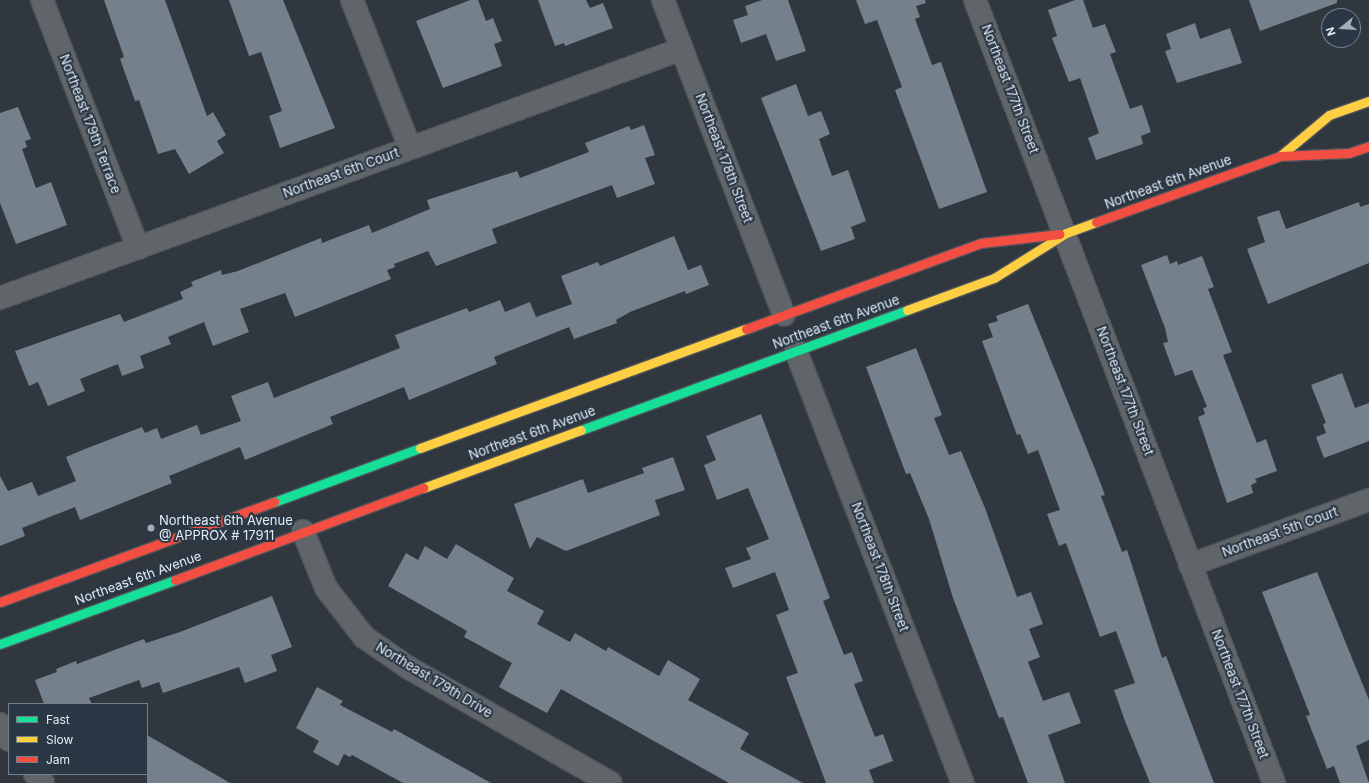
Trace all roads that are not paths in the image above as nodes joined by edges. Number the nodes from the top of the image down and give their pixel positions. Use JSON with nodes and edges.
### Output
{"nodes":[{"id":1,"x":42,"y":0,"type":"edge"},
{"id":2,"x":352,"y":0,"type":"edge"},
{"id":3,"x":663,"y":0,"type":"edge"},
{"id":4,"x":975,"y":0,"type":"edge"},
{"id":5,"x":682,"y":49,"type":"junction"},
{"id":6,"x":1369,"y":101,"type":"edge"},
{"id":7,"x":1369,"y":146,"type":"edge"},
{"id":8,"x":410,"y":148,"type":"junction"},
{"id":9,"x":1280,"y":156,"type":"junction"},
{"id":10,"x":1066,"y":233,"type":"junction"},
{"id":11,"x":138,"y":248,"type":"junction"},
{"id":12,"x":0,"y":298,"type":"edge"},
{"id":13,"x":784,"y":316,"type":"junction"},
{"id":14,"x":796,"y":351,"type":"junction"},
{"id":15,"x":1369,"y":500,"type":"edge"},
{"id":16,"x":303,"y":531,"type":"junction"},
{"id":17,"x":1190,"y":564,"type":"junction"},
{"id":18,"x":0,"y":602,"type":"edge"},
{"id":19,"x":0,"y":644,"type":"edge"},
{"id":20,"x":0,"y":724,"type":"edge"},
{"id":21,"x":8,"y":738,"type":"edge"},
{"id":22,"x":36,"y":775,"type":"edge"},
{"id":23,"x":43,"y":783,"type":"edge"},
{"id":24,"x":611,"y":783,"type":"edge"},
{"id":25,"x":963,"y":783,"type":"edge"},
{"id":26,"x":1274,"y":783,"type":"edge"}],
"edges":[{"from":1,"to":11,"type":"street","name":"Northeast 179th Terrace"},
{"from":2,"to":8,"type":"street"},
{"from":3,"to":5,"type":"street","name":"Northeast 178th Street"},
{"from":4,"to":10,"type":"street","name":"Northeast 177th Street"},
{"from":5,"to":8,"type":"street","name":"Northeast 6th Court"},
{"from":5,"to":13,"type":"street","name":"Northeast 178th Street"},
{"from":6,"to":9,"type":"main road","name":"Northeast 6th Avenue"},
{"from":7,"to":9,"type":"main road","name":"Northeast 6th Avenue"},
{"from":8,"to":11,"type":"street","name":"Northeast 6th Court"},
{"from":9,"to":10,"type":"main road","name":"Northeast 6th Avenue"},
{"from":10,"to":13,"type":"main road","name":"Northeast 6th Avenue"},
{"from":10,"to":14,"type":"main road","name":"Northeast 6th Avenue"},
{"from":10,"to":17,"type":"street","name":"Northeast 177th Street"},
{"from":11,"to":12,"type":"street","name":"Northeast 6th Court"},
{"from":13,"to":18,"type":"main road","name":"Northeast 6th Avenue"},
{"from":14,"to":16,"type":"main road","name":"Northeast 6th Avenue"},
{"from":14,"to":25,"type":"street","name":"Northeast 178th Street"},
{"from":15,"to":17,"type":"street","name":"Northeast 5th Court"},
{"from":16,"to":19,"type":"main road","name":"Northeast 6th Avenue"},
{"from":16,"to":24,"type":"street","name":"Northeast 179th Drive"},
{"from":17,"to":26,"type":"street","name":"Northeast 177th Street"},
{"from":20,"to":21,"type":"street"},
{"from":22,"to":23,"type":"street"}]}
